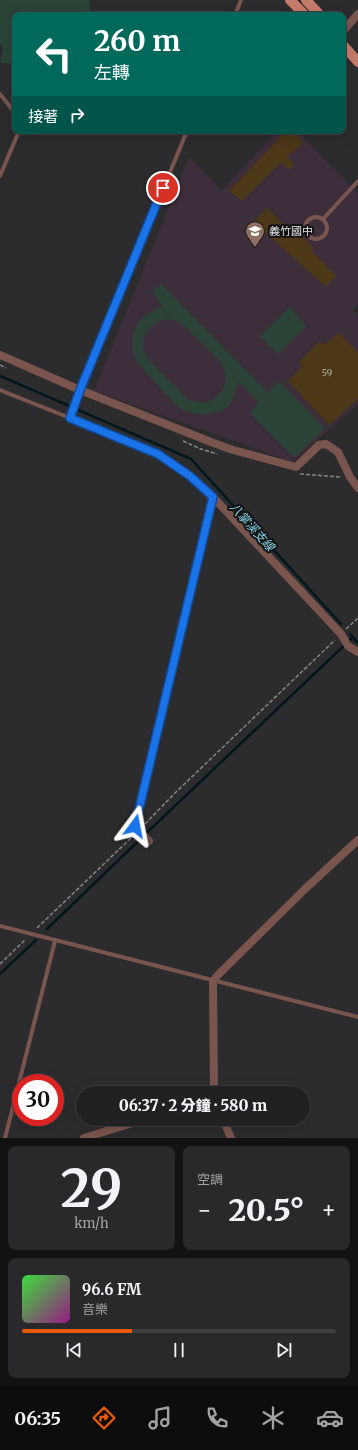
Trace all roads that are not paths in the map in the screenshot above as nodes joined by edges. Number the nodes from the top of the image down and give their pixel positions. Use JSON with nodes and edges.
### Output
{"nodes":[{"id":1,"x":241,"y":0,"type":"edge"},
{"id":2,"x":290,"y":0,"type":"edge"},
{"id":3,"x":306,"y":0,"type":"edge"},
{"id":4,"x":236,"y":12,"type":"edge"},
{"id":5,"x":302,"y":12,"type":"edge"},
{"id":6,"x":317,"y":12,"type":"edge"},
{"id":7,"x":358,"y":14,"type":"edge"},
{"id":8,"x":346,"y":28,"type":"edge"},
{"id":9,"x":346,"y":48,"type":"edge"},
{"id":10,"x":358,"y":62,"type":"edge"},
{"id":11,"x":0,"y":94,"type":"edge"},
{"id":12,"x":12,"y":109,"type":"edge"},
{"id":13,"x":18,"y":134,"type":"edge"},
{"id":14,"x":186,"y":134,"type":"edge"},
{"id":15,"x":0,"y":176,"type":"edge"},
{"id":16,"x":358,"y":180,"type":"edge"},
{"id":17,"x":323,"y":219,"type":"junction"},
{"id":18,"x":0,"y":355,"type":"edge"},
{"id":19,"x":0,"y":390,"type":"edge"},
{"id":20,"x":80,"y":390,"type":"junction"},
{"id":21,"x":71,"y":416,"type":"junction"},
{"id":22,"x":358,"y":488,"type":"edge"},
{"id":23,"x":213,"y":497,"type":"junction"},
{"id":24,"x":358,"y":652,"type":"edge"},
{"id":25,"x":143,"y":836,"type":"road end"},
{"id":26,"x":358,"y":840,"type":"edge"},
{"id":27,"x":0,"y":926,"type":"edge"},
{"id":28,"x":55,"y":941,"type":"junction"},
{"id":29,"x":213,"y":981,"type":"junction"},
{"id":30,"x":358,"y":1017,"type":"edge"},
{"id":31,"x":214,"y":1086,"type":"edge"},
{"id":32,"x":123,"y":1126,"type":"edge"},
{"id":33,"x":226,"y":1126,"type":"edge"},
{"id":34,"x":5,"y":1138,"type":"edge"},
{"id":35,"x":84,"y":1138,"type":"edge"},
{"id":36,"x":230,"y":1138,"type":"edge"}],
"edges":[{"from":1,"to":4,"type":"lane"},
{"from":2,"to":5,"type":"main road"},
{"from":3,"to":6,"type":"main road"},
{"from":7,"to":8,"type":"street"},
{"from":9,"to":10,"type":"main road"},
{"from":11,"to":12,"type":"lane"},
{"from":13,"to":15,"type":"lane"},
{"from":14,"to":20,"type":"lane"},
{"from":16,"to":17,"type":"lane"},
{"from":17,"to":17,"type":"lane"},
{"from":18,"to":20,"type":"street"},
{"from":19,"to":21,"type":"lane"},
{"from":20,"to":21,"type":"lane"},
{"from":20,"to":22,"type":"street"},
{"from":21,"to":23,"type":"street"},
{"from":23,"to":24,"type":"street"},
{"from":23,"to":25,"type":"street"},
{"from":26,"to":29,"type":"street"},
{"from":27,"to":28,"type":"lane"},
{"from":28,"to":29,"type":"lane"},
{"from":28,"to":34,"type":"lane"},
{"from":29,"to":30,"type":"lane"},
{"from":29,"to":31,"type":"street"},
{"from":32,"to":35,"type":"street"},
{"from":33,"to":36,"type":"street"}]}
